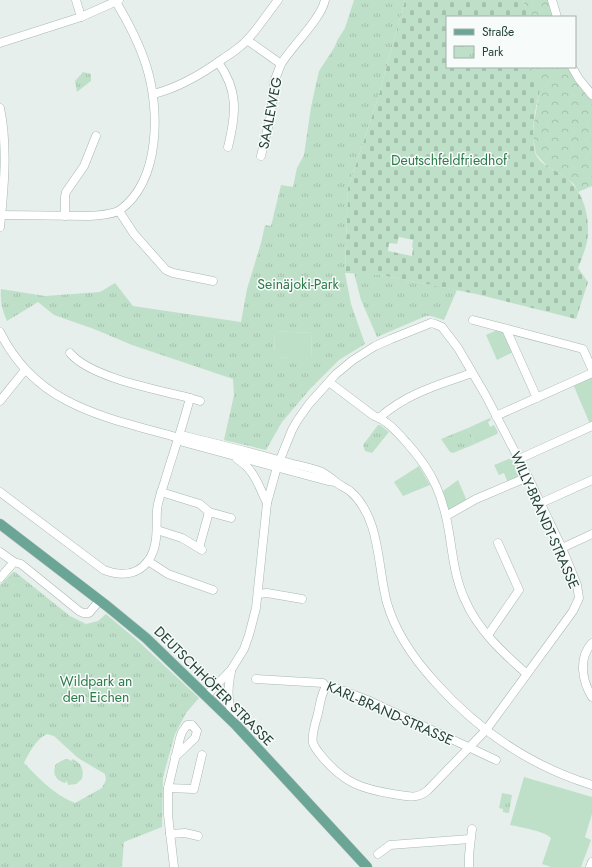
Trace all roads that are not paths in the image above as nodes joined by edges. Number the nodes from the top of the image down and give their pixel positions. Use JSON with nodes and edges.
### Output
{"nodes":[{"id":1,"x":76,"y":0,"type":"edge"},
{"id":2,"x":278,"y":0,"type":"edge"},
{"id":3,"x":325,"y":0,"type":"edge"},
{"id":4,"x":552,"y":0,"type":"edge"},
{"id":5,"x":117,"y":1,"type":"edge"},
{"id":6,"x":557,"y":16,"type":"edge"},
{"id":7,"x":81,"y":17,"type":"junction"},
{"id":8,"x":247,"y":40,"type":"junction"},
{"id":9,"x":0,"y":43,"type":"edge"},
{"id":10,"x":218,"y":62,"type":"junction"},
{"id":11,"x":280,"y":64,"type":"junction"},
{"id":12,"x":573,"y":68,"type":"edge"},
{"id":13,"x":153,"y":94,"type":"junction"},
{"id":14,"x":592,"y":95,"type":"edge"},
{"id":15,"x":0,"y":108,"type":"edge"},
{"id":16,"x":96,"y":136,"type":"dead end"},
{"id":17,"x":228,"y":147,"type":"dead end"},
{"id":18,"x":262,"y":156,"type":"dead end"},
{"id":19,"x":119,"y":211,"type":"junction"},
{"id":20,"x":1,"y":215,"type":"junction"},
{"id":21,"x":66,"y":216,"type":"junction"},
{"id":22,"x":0,"y":227,"type":"edge"},
{"id":23,"x":213,"y":282,"type":"dead end"},
{"id":24,"x":473,"y":320,"type":"dead end"},
{"id":25,"x":506,"y":329,"type":"junction"},
{"id":26,"x":0,"y":332,"type":"edge"},
{"id":27,"x":70,"y":354,"type":"dead end"},
{"id":28,"x":592,"y":369,"type":"edge"},
{"id":29,"x":24,"y":370,"type":"junction"},
{"id":30,"x":472,"y":373,"type":"junction"},
{"id":31,"x":592,"y":373,"type":"edge"},
{"id":32,"x":329,"y":382,"type":"junction"},
{"id":33,"x":190,"y":398,"type":"junction"},
{"id":34,"x":537,"y":398,"type":"junction"},
{"id":35,"x":200,"y":400,"type":"dead end"},
{"id":36,"x":0,"y":402,"type":"edge"},
{"id":37,"x":496,"y":416,"type":"junction"},
{"id":38,"x":379,"y":418,"type":"junction"},
{"id":39,"x":592,"y":426,"type":"edge"},
{"id":40,"x":179,"y":438,"type":"junction"},
{"id":41,"x":229,"y":455,"type":"junction"},
{"id":42,"x":519,"y":459,"type":"junction"},
{"id":43,"x":278,"y":464,"type":"junction"},
{"id":44,"x":528,"y":477,"type":"junction"},
{"id":45,"x":592,"y":480,"type":"edge"},
{"id":46,"x":0,"y":492,"type":"edge"},
{"id":47,"x":161,"y":492,"type":"junction"},
{"id":48,"x":267,"y":503,"type":"junction"},
{"id":49,"x":541,"y":503,"type":"junction"},
{"id":50,"x":209,"y":512,"type":"junction"},
{"id":51,"x":446,"y":516,"type":"junction"},
{"id":52,"x":230,"y":518,"type":"dead end"},
{"id":53,"x":0,"y":524,"type":"edge"},
{"id":54,"x":157,"y":530,"type":"junction"},
{"id":55,"x":592,"y":534,"type":"edge"},
{"id":56,"x":498,"y":543,"type":"dead end"},
{"id":57,"x":562,"y":548,"type":"junction"},
{"id":58,"x":0,"y":552,"type":"edge"},
{"id":59,"x":14,"y":562,"type":"junction"},
{"id":60,"x":148,"y":562,"type":"junction"},
{"id":61,"x":0,"y":578,"type":"edge"},
{"id":62,"x":213,"y":590,"type":"dead end"},
{"id":63,"x":258,"y":594,"type":"junction"},
{"id":64,"x":302,"y":599,"type":"dead end"},
{"id":65,"x":100,"y":600,"type":"junction"},
{"id":66,"x":488,"y":635,"type":"junction"},
{"id":67,"x":592,"y":643,"type":"edge"},
{"id":68,"x":231,"y":670,"type":"junction"},
{"id":69,"x":527,"y":674,"type":"junction"},
{"id":70,"x":256,"y":679,"type":"dead end"},
{"id":71,"x":326,"y":687,"type":"junction"},
{"id":72,"x":206,"y":696,"type":"junction"},
{"id":73,"x":592,"y":697,"type":"edge"},
{"id":74,"x":236,"y":726,"type":"junction"},
{"id":75,"x":486,"y":730,"type":"junction"},
{"id":76,"x":469,"y":748,"type":"junction"},
{"id":77,"x":202,"y":755,"type":"dead end"},
{"id":78,"x":175,"y":757,"type":"dead end"},
{"id":79,"x":496,"y":760,"type":"dead end"},
{"id":80,"x":592,"y":785,"type":"edge"},
{"id":81,"x":168,"y":788,"type":"junction"},
{"id":82,"x":472,"y":829,"type":"dead end"},
{"id":83,"x":170,"y":834,"type":"junction"},
{"id":84,"x":198,"y":836,"type":"dead end"},
{"id":85,"x":470,"y":839,"type":"junction"},
{"id":86,"x":378,"y":854,"type":"dead end"},
{"id":87,"x":174,"y":867,"type":"edge"},
{"id":88,"x":367,"y":867,"type":"edge"},
{"id":89,"x":469,"y":867,"type":"edge"}],
"edges":[{"from":1,"to":7,"type":"street"},
{"from":2,"to":8,"type":"street"},
{"from":3,"to":11,"type":"street"},
{"from":4,"to":6,"type":"street"},
{"from":5,"to":7,"type":"street"},
{"from":5,"to":13,"type":"street"},
{"from":7,"to":9,"type":"street"},
{"from":8,"to":10,"type":"street"},
{"from":8,"to":11,"type":"street","name":"SAALEWEG"},
{"from":10,"to":13,"type":"street"},
{"from":10,"to":17,"type":"street"},
{"from":11,"to":18,"type":"street","name":"SAALEWEG"},
{"from":12,"to":14,"type":"street"},
{"from":13,"to":19,"type":"street"},
{"from":15,"to":20,"type":"street"},
{"from":16,"to":21,"type":"street"},
{"from":19,"to":21,"type":"street"},
{"from":19,"to":23,"type":"street"},
{"from":20,"to":21,"type":"street"},
{"from":20,"to":22,"type":"street"},
{"from":24,"to":25,"type":"street"},
{"from":25,"to":28,"type":"street"},
{"from":25,"to":34,"type":"street"},
{"from":26,"to":29,"type":"street"},
{"from":27,"to":33,"type":"street"},
{"from":29,"to":36,"type":"street"},
{"from":29,"to":40,"type":"street"},
{"from":30,"to":32,"type":"street","name":"WILLY-BRANDT-STRASSE"},
{"from":30,"to":37,"type":"street","name":"WILLY-BRANDT-STRASSE"},
{"from":30,"to":38,"type":"street"},
{"from":31,"to":34,"type":"street"},
{"from":32,"to":38,"type":"street"},
{"from":32,"to":43,"type":"street"},
{"from":33,"to":35,"type":"street"},
{"from":33,"to":40,"type":"street"},
{"from":34,"to":37,"type":"street"},
{"from":37,"to":42,"type":"street","name":"WILLY-BRANDT-STRASSE"},
{"from":38,"to":51,"type":"street"},
{"from":39,"to":42,"type":"street"},
{"from":40,"to":41,"type":"street"},
{"from":40,"to":43,"type":"street"},
{"from":40,"to":47,"type":"street"},
{"from":41,"to":43,"type":"street"},
{"from":41,"to":48,"type":"street"},
{"from":42,"to":44,"type":"street","name":"WILLY-BRANDT-STRASSE"},
{"from":43,"to":48,"type":"street"},
{"from":43,"to":75,"type":"street"},
{"from":44,"to":49,"type":"street","name":"WILLY-BRANDT-STRASSE"},
{"from":44,"to":51,"type":"street"},
{"from":45,"to":49,"type":"street"},
{"from":46,"to":60,"type":"street"},
{"from":47,"to":50,"type":"street"},
{"from":47,"to":54,"type":"street"},
{"from":48,"to":63,"type":"street"},
{"from":49,"to":57,"type":"street","name":"WILLY-BRANDT-STRASSE"},
{"from":50,"to":52,"type":"street"},
{"from":50,"to":54,"type":"street"},
{"from":51,"to":66,"type":"street"},
{"from":53,"to":65,"type":"main road","name":"DEUTSCHHÖFER STRASSE"},
{"from":54,"to":60,"type":"street"},
{"from":55,"to":57,"type":"street"},
{"from":56,"to":66,"type":"street"},
{"from":57,"to":69,"type":"street","name":"WILLY-BRANDT-STRASSE"},
{"from":58,"to":59,"type":"street"},
{"from":59,"to":61,"type":"street"},
{"from":59,"to":65,"type":"street"},
{"from":60,"to":62,"type":"street"},
{"from":63,"to":64,"type":"street"},
{"from":63,"to":68,"type":"street"},
{"from":65,"to":72,"type":"main road","name":"DEUTSCHHÖFER STRASSE"},
{"from":66,"to":69,"type":"street"},
{"from":67,"to":73,"type":"street"},
{"from":68,"to":72,"type":"street"},
{"from":68,"to":74,"type":"street"},
{"from":69,"to":75,"type":"street","name":"WILLY-BRANDT-STRASSE"},
{"from":70,"to":71,"type":"street","name":"KARL-BRAND-STRASSE"},
{"from":71,"to":76,"type":"street","name":"KARL-BRAND-STRASSE"},
{"from":71,"to":76,"type":"street","name":"WILLY-BRANDT-STRASSE"},
{"from":72,"to":74,"type":"main road","name":"DEUTSCHHÖFER STRASSE"},
{"from":74,"to":88,"type":"main road","name":"DEUTSCHHÖFER STRASSE"},
{"from":75,"to":76,"type":"street","name":"WILLY-BRANDT-STRASSE"},
{"from":75,"to":80,"type":"street"},
{"from":76,"to":79,"type":"street","name":"KARL-BRAND-STRASSE"},
{"from":77,"to":81,"type":"street"},
{"from":78,"to":81,"type":"street"},
{"from":81,"to":83,"type":"street"},
{"from":82,"to":85,"type":"street"},
{"from":83,"to":84,"type":"street"},
{"from":83,"to":87,"type":"street"},
{"from":85,"to":86,"type":"street"},
{"from":85,"to":89,"type":"street"}]}
